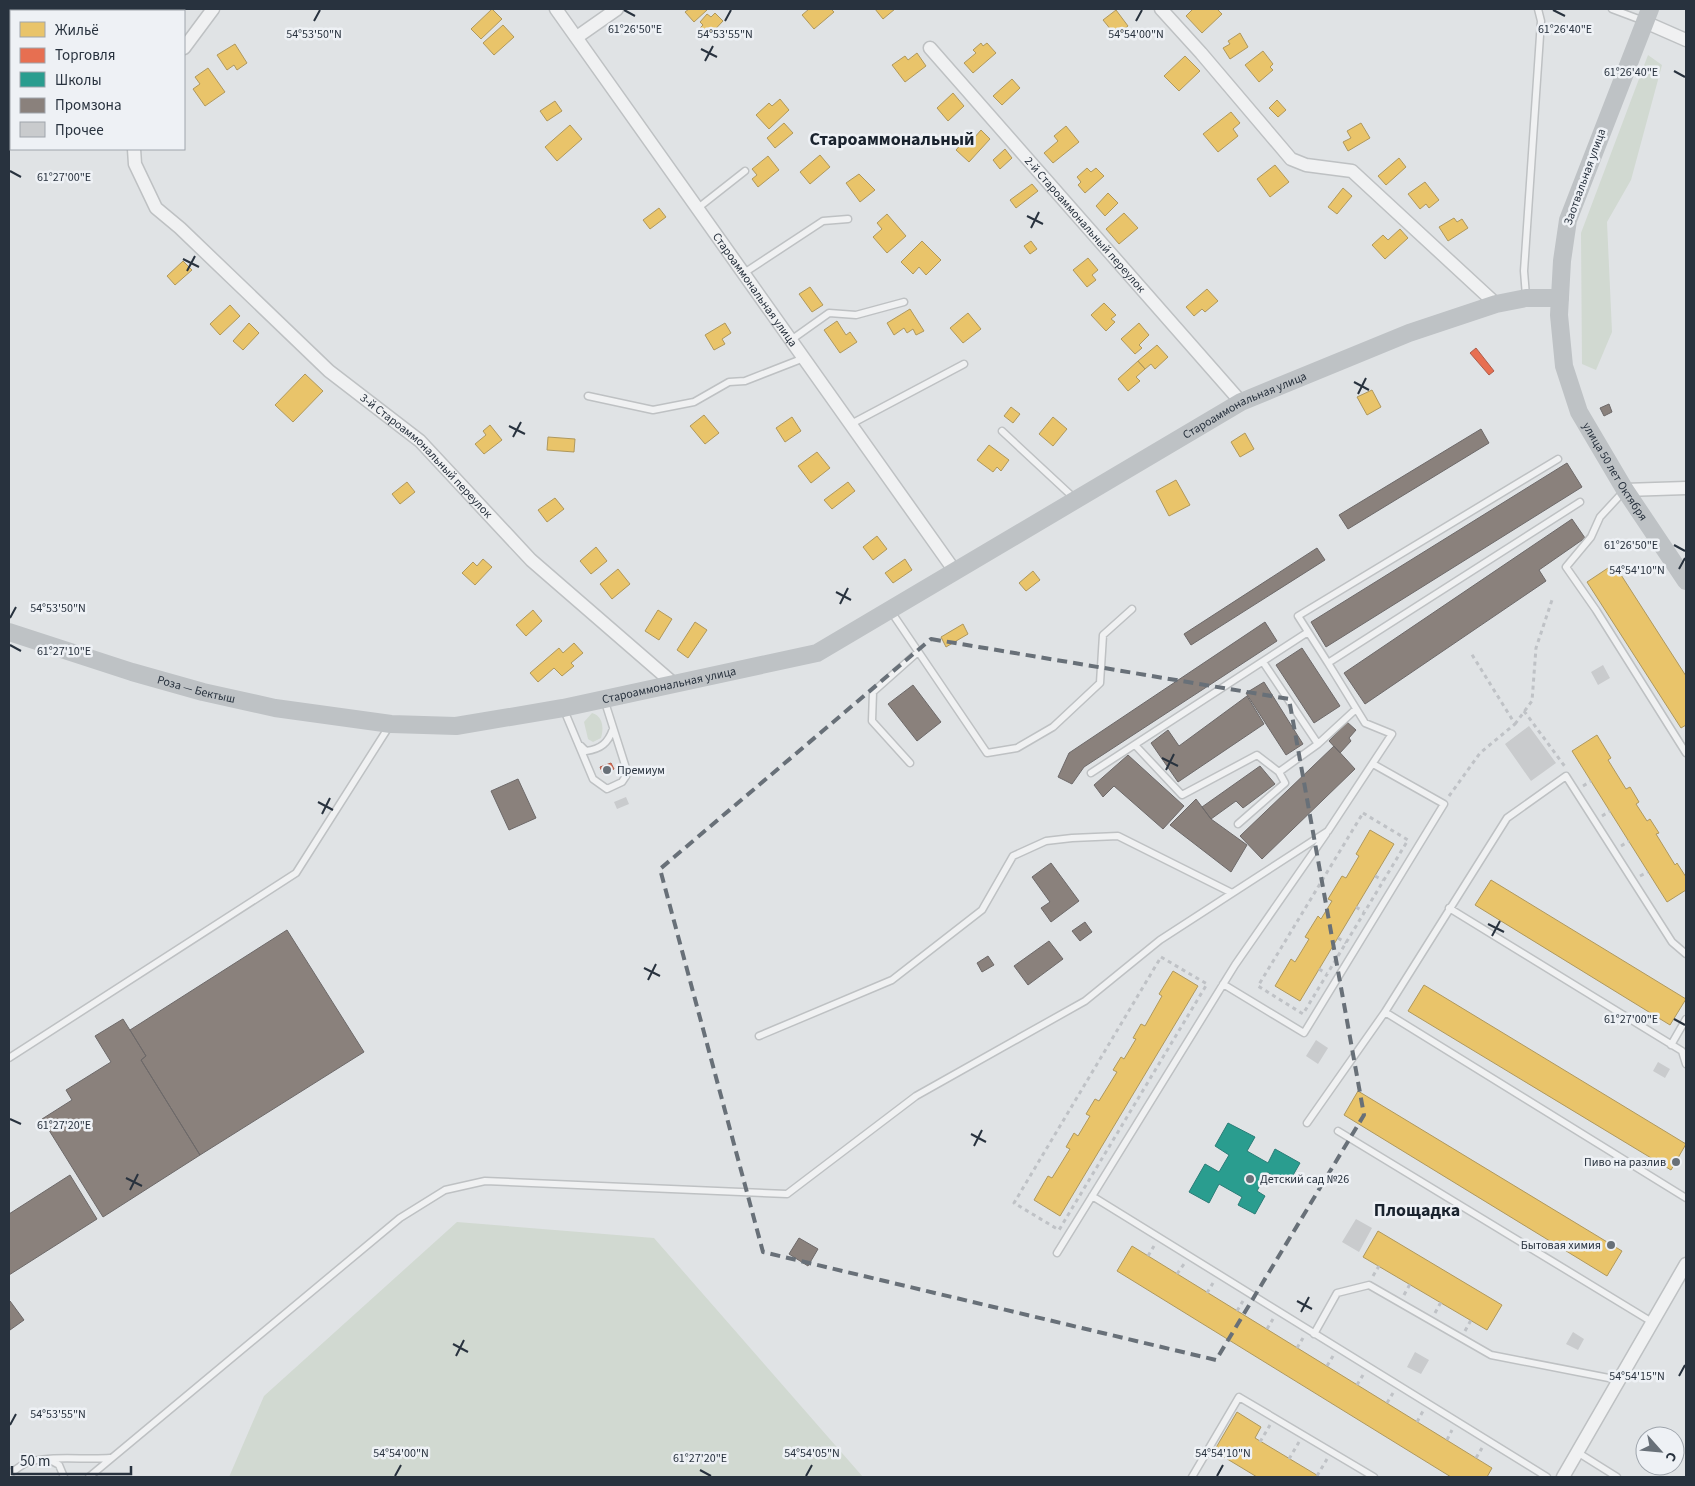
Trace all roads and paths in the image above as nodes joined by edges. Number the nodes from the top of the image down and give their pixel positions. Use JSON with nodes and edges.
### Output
{"nodes":[{"id":1,"x":213,"y":9,"type":"edge"},
{"id":2,"x":556,"y":9,"type":"edge"},
{"id":3,"x":617,"y":9,"type":"edge"},
{"id":4,"x":1161,"y":9,"type":"edge"},
{"id":5,"x":1538,"y":9,"type":"edge"},
{"id":6,"x":1612,"y":9,"type":"edge"},
{"id":7,"x":1648,"y":15,"type":"edge"},
{"id":8,"x":577,"y":37,"type":"junction"},
{"id":9,"x":1686,"y":40,"type":"edge"},
{"id":10,"x":185,"y":47,"type":"edge"},
{"id":11,"x":930,"y":48,"type":"dead end"},
{"id":12,"x":134,"y":150,"type":"edge"},
{"id":13,"x":745,"y":171,"type":"dead end"},
{"id":14,"x":698,"y":208,"type":"junction"},
{"id":15,"x":848,"y":219,"type":"dead end"},
{"id":16,"x":744,"y":273,"type":"junction"},
{"id":17,"x":1526,"y":298,"type":"junction"},
{"id":18,"x":1560,"y":298,"type":"junction"},
{"id":19,"x":904,"y":302,"type":"dead end"},
{"id":20,"x":1496,"y":304,"type":"junction"},
{"id":21,"x":792,"y":340,"type":"junction"},
{"id":22,"x":804,"y":358,"type":"junction"},
{"id":23,"x":964,"y":364,"type":"dead end"},
{"id":24,"x":588,"y":396,"type":"dead end"},
{"id":25,"x":1241,"y":402,"type":"junction"},
{"id":26,"x":1579,"y":412,"type":"joint"},
{"id":27,"x":851,"y":424,"type":"junction"},
{"id":28,"x":1002,"y":431,"type":"dead end"},
{"id":29,"x":1558,"y":459,"type":"dead end"},
{"id":30,"x":1686,"y":488,"type":"edge"},
{"id":31,"x":1625,"y":490,"type":"junction"},
{"id":32,"x":1075,"y":499,"type":"junction"},
{"id":33,"x":1580,"y":502,"type":"dead end"},
{"id":34,"x":954,"y":570,"type":"junction"},
{"id":35,"x":1686,"y":581,"type":"edge"},
{"id":36,"x":1553,"y":597,"type":"dead end"},
{"id":37,"x":889,"y":609,"type":"junction"},
{"id":38,"x":1132,"y":609,"type":"dead end"},
{"id":39,"x":9,"y":632,"type":"edge"},
{"id":40,"x":1308,"y":632,"type":"junction"},
{"id":41,"x":918,"y":652,"type":"junction"},
{"id":42,"x":1471,"y":653,"type":"dead end"},
{"id":43,"x":1263,"y":662,"type":"junction"},
{"id":44,"x":1328,"y":663,"type":"junction"},
{"id":45,"x":674,"y":684,"type":"junction"},
{"id":46,"x":604,"y":700,"type":"junction"},
{"id":47,"x":563,"y":708,"type":"junction"},
{"id":48,"x":1356,"y":708,"type":"junction"},
{"id":49,"x":1524,"y":711,"type":"junction"},
{"id":50,"x":391,"y":724,"type":"junction"},
{"id":51,"x":1514,"y":724,"type":"junction"},
{"id":52,"x":613,"y":728,"type":"junction"},
{"id":53,"x":578,"y":744,"type":"junction"},
{"id":54,"x":1318,"y":744,"type":"junction"},
{"id":55,"x":1136,"y":745,"type":"junction"},
{"id":56,"x":1685,"y":749,"type":"edge"},
{"id":57,"x":1559,"y":758,"type":"dead end"},
{"id":58,"x":910,"y":763,"type":"dead end"},
{"id":59,"x":1373,"y":764,"type":"junction"},
{"id":60,"x":1279,"y":772,"type":"junction"},
{"id":61,"x":1092,"y":773,"type":"dead end"},
{"id":62,"x":1444,"y":804,"type":"junction"},
{"id":63,"x":1238,"y":824,"type":"dead end"},
{"id":64,"x":1328,"y":831,"type":"junction"},
{"id":65,"x":1375,"y":876,"type":"dead end"},
{"id":66,"x":1384,"y":880,"type":"junction"},
{"id":67,"x":1232,"y":893,"type":"junction"},
{"id":68,"x":1356,"y":907,"type":"dead end"},
{"id":69,"x":1449,"y":908,"type":"junction"},
{"id":70,"x":1364,"y":912,"type":"junction"},
{"id":71,"x":1338,"y":938,"type":"dead end"},
{"id":72,"x":1346,"y":943,"type":"junction"},
{"id":73,"x":1686,"y":954,"type":"edge"},
{"id":74,"x":1319,"y":969,"type":"dead end"},
{"id":75,"x":1327,"y":974,"type":"junction"},
{"id":76,"x":1223,"y":984,"type":"junction"},
{"id":77,"x":1385,"y":1012,"type":"junction"},
{"id":78,"x":1178,"y":1018,"type":"dead end"},
{"id":79,"x":1686,"y":1019,"type":"edge"},
{"id":80,"x":1184,"y":1022,"type":"junction"},
{"id":81,"x":759,"y":1036,"type":"dead end"},
{"id":82,"x":1671,"y":1045,"type":"junction"},
{"id":83,"x":1158,"y":1051,"type":"dead end"},
{"id":84,"x":1164,"y":1055,"type":"junction"},
{"id":85,"x":9,"y":1058,"type":"edge"},
{"id":86,"x":1686,"y":1064,"type":"edge"},
{"id":87,"x":1139,"y":1084,"type":"dead end"},
{"id":88,"x":1145,"y":1087,"type":"junction"},
{"id":89,"x":1119,"y":1117,"type":"dead end"},
{"id":90,"x":1125,"y":1120,"type":"junction"},
{"id":91,"x":1307,"y":1123,"type":"dead end"},
{"id":92,"x":1338,"y":1131,"type":"dead end"},
{"id":93,"x":1100,"y":1150,"type":"dead end"},
{"id":94,"x":1106,"y":1153,"type":"junction"},
{"id":95,"x":1080,"y":1182,"type":"dead end"},
{"id":96,"x":1086,"y":1186,"type":"junction"},
{"id":97,"x":1092,"y":1196,"type":"junction"},
{"id":98,"x":1686,"y":1198,"type":"edge"},
{"id":99,"x":1056,"y":1253,"type":"dead end"},
{"id":100,"x":1686,"y":1264,"type":"edge"},
{"id":101,"x":1652,"y":1322,"type":"junction"},
{"id":102,"x":1314,"y":1334,"type":"junction"},
{"id":103,"x":1619,"y":1380,"type":"junction"},
{"id":104,"x":1275,"y":1418,"type":"junction"},
{"id":105,"x":1303,"y":1435,"type":"junction"},
{"id":106,"x":1260,"y":1442,"type":"dead end"},
{"id":107,"x":1332,"y":1452,"type":"junction"},
{"id":108,"x":1577,"y":1452,"type":"junction"},
{"id":109,"x":110,"y":1458,"type":"junction"},
{"id":110,"x":49,"y":1459,"type":"junction"},
{"id":111,"x":1289,"y":1459,"type":"dead end"},
{"id":112,"x":9,"y":1474,"type":"edge"},
{"id":113,"x":1318,"y":1476,"type":"dead end"},
{"id":114,"x":64,"y":1477,"type":"edge"},
{"id":115,"x":89,"y":1477,"type":"edge"},
{"id":116,"x":1192,"y":1477,"type":"edge"},
{"id":117,"x":1374,"y":1477,"type":"edge"},
{"id":118,"x":1547,"y":1477,"type":"edge"},
{"id":119,"x":1563,"y":1477,"type":"edge"},
{"id":120,"x":1617,"y":1477,"type":"edge"}],
"edges":[{"from":1,"to":10,"type":"street"},
{"from":2,"to":8,"type":"street","name":"Староаммональная улица"},
{"from":3,"to":8,"type":"street"},
{"from":4,"to":20,"type":"street"},
{"from":5,"to":17,"type":"lane"},
{"from":6,"to":7,"type":"lane"},
{"from":7,"to":9,"type":"street"},
{"from":7,"to":18,"type":"street","name":"Заотвальная улица"},
{"from":8,"to":14,"type":"street","name":"Староаммональная улица"},
{"from":11,"to":25,"type":"street","name":"2-й Староаммональный переулок"},
{"from":12,"to":45,"type":"street","name":"3-й Староаммональный переулок"},
{"from":13,"to":14,"type":"lane"},
{"from":14,"to":16,"type":"street","name":"Староаммональная улица"},
{"from":15,"to":16,"type":"lane"},
{"from":16,"to":21,"type":"street","name":"Староаммональная улица"},
{"from":17,"to":18,"type":"street","name":"Староаммональная улица"},
{"from":17,"to":20,"type":"street","name":"Староаммональная улица"},
{"from":18,"to":26,"type":"street","name":"Заотвальная улица"},
{"from":19,"to":21,"type":"lane"},
{"from":20,"to":25,"type":"street","name":"Староаммональная улица"},
{"from":21,"to":22,"type":"street","name":"Староаммональная улица"},
{"from":22,"to":24,"type":"lane"},
{"from":22,"to":27,"type":"street","name":"Староаммональная улица"},
{"from":23,"to":27,"type":"lane"},
{"from":25,"to":32,"type":"street","name":"Староаммональная улица"},
{"from":26,"to":31,"type":"street","name":"улица 50 лет Октября"},
{"from":27,"to":34,"type":"street","name":"Староаммональная улица"},
{"from":28,"to":32,"type":"lane"},
{"from":29,"to":40,"type":"lane"},
{"from":30,"to":31,"type":"street"},
{"from":31,"to":35,"type":"street","name":"улица 50 лет Октября"},
{"from":31,"to":56,"type":"lane"},
{"from":32,"to":34,"type":"street","name":"Староаммональная улица"},
{"from":33,"to":44,"type":"lane"},
{"from":34,"to":37,"type":"street","name":"Староаммональная улица"},
{"from":36,"to":49,"type":"path"},
{"from":37,"to":41,"type":"lane"},
{"from":37,"to":45,"type":"street","name":"Староаммональная улица"},
{"from":38,"to":41,"type":"lane"},
{"from":39,"to":50,"type":"street","name":"Роза — Бектыш"},
{"from":40,"to":43,"type":"lane"},
{"from":40,"to":44,"type":"lane"},
{"from":41,"to":58,"type":"lane"},
{"from":42,"to":51,"type":"path"},
{"from":43,"to":54,"type":"lane"},
{"from":43,"to":55,"type":"lane"},
{"from":44,"to":48,"type":"lane"},
{"from":45,"to":46,"type":"street","name":"Староаммональная улица"},
{"from":46,"to":47,"type":"street","name":"Староаммональная улица"},
{"from":46,"to":52,"type":"lane"},
{"from":47,"to":50,"type":"street","name":"Староаммональная улица"},
{"from":47,"to":53,"type":"lane"},
{"from":48,"to":54,"type":"lane"},
{"from":48,"to":59,"type":"lane"},
{"from":49,"to":51,"type":"path"},
{"from":49,"to":57,"type":"path"},
{"from":50,"to":85,"type":"lane"},
{"from":51,"to":62,"type":"path"},
{"from":52,"to":53,"type":"lane"},
{"from":52,"to":53,"type":"lane"},
{"from":54,"to":60,"type":"lane"},
{"from":55,"to":60,"type":"lane"},
{"from":55,"to":61,"type":"lane"},
{"from":59,"to":62,"type":"lane"},
{"from":59,"to":64,"type":"lane"},
{"from":60,"to":63,"type":"lane"},
{"from":62,"to":76,"type":"lane"},
{"from":64,"to":67,"type":"lane"},
{"from":64,"to":76,"type":"lane"},
{"from":65,"to":66,"type":"path"},
{"from":66,"to":70,"type":"path"},
{"from":66,"to":75,"type":"path"},
{"from":67,"to":81,"type":"lane"},
{"from":67,"to":109,"type":"lane"},
{"from":68,"to":70,"type":"path"},
{"from":69,"to":73,"type":"lane"},
{"from":69,"to":77,"type":"lane"},
{"from":69,"to":82,"type":"lane"},
{"from":70,"to":72,"type":"path"},
{"from":71,"to":72,"type":"path"},
{"from":72,"to":75,"type":"path"},
{"from":74,"to":75,"type":"path"},
{"from":76,"to":97,"type":"lane"},
{"from":77,"to":91,"type":"lane"},
{"from":77,"to":98,"type":"lane"},
{"from":78,"to":80,"type":"path"},
{"from":79,"to":82,"type":"lane"},
{"from":80,"to":84,"type":"path"},
{"from":80,"to":96,"type":"path"},
{"from":82,"to":86,"type":"lane"},
{"from":83,"to":84,"type":"path"},
{"from":84,"to":88,"type":"path"},
{"from":87,"to":88,"type":"path"},
{"from":88,"to":90,"type":"path"},
{"from":89,"to":90,"type":"path"},
{"from":90,"to":94,"type":"path"},
{"from":92,"to":101,"type":"lane"},
{"from":93,"to":94,"type":"path"},
{"from":94,"to":96,"type":"path"},
{"from":95,"to":96,"type":"path"},
{"from":97,"to":99,"type":"lane"},
{"from":97,"to":102,"type":"lane"},
{"from":100,"to":101,"type":"street"},
{"from":101,"to":103,"type":"street"},
{"from":102,"to":103,"type":"lane"},
{"from":102,"to":118,"type":"lane"},
{"from":103,"to":108,"type":"street"},
{"from":104,"to":105,"type":"lane"},
{"from":104,"to":106,"type":"path"},
{"from":104,"to":116,"type":"lane"},
{"from":105,"to":107,"type":"lane"},
{"from":105,"to":111,"type":"path"},
{"from":107,"to":113,"type":"path"},
{"from":107,"to":117,"type":"lane"},
{"from":108,"to":119,"type":"street"},
{"from":108,"to":120,"type":"lane"},
{"from":109,"to":110,"type":"lane"},
{"from":109,"to":115,"type":"lane"},
{"from":110,"to":112,"type":"lane"},
{"from":110,"to":114,"type":"lane"}]}
